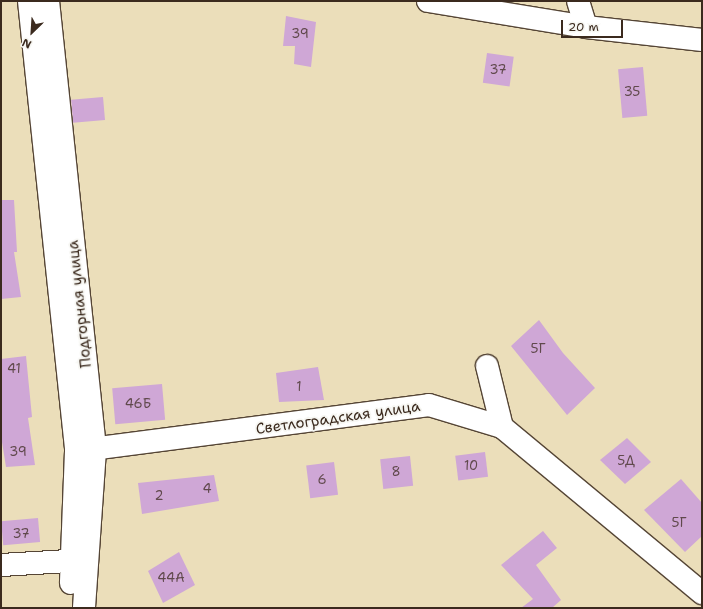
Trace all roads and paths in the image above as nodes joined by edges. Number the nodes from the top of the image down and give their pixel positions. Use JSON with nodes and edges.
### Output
{"nodes":[{"id":1,"x":30,"y":1,"type":"edge"},
{"id":2,"x":48,"y":1,"type":"edge"},
{"id":3,"x":428,"y":1,"type":"edge"},
{"id":4,"x":578,"y":1,"type":"edge"},
{"id":5,"x":586,"y":27,"type":"junction"},
{"id":6,"x":702,"y":40,"type":"edge"},
{"id":7,"x":487,"y":366,"type":"dead end"},
{"id":8,"x":502,"y":427,"type":"junction"},
{"id":9,"x":85,"y":450,"type":"junction"},
{"id":10,"x":80,"y":560,"type":"junction"},
{"id":11,"x":1,"y":565,"type":"edge"},
{"id":12,"x":698,"y":581,"type":"edge"},
{"id":13,"x":70,"y":608,"type":"edge"},
{"id":14,"x":84,"y":608,"type":"edge"}],
"edges":[{"from":1,"to":9,"type":"street","name":"Подгорная улица"},
{"from":2,"to":9,"type":"street","name":"Подгорная улица"},
{"from":3,"to":5,"type":"street"},
{"from":4,"to":5,"type":"street"},
{"from":5,"to":6,"type":"street"},
{"from":7,"to":8,"type":"street"},
{"from":8,"to":9,"type":"street","name":"Светлоградская улица"},
{"from":8,"to":12,"type":"street","name":"Светлоградская улица"},
{"from":9,"to":10,"type":"street"},
{"from":10,"to":11,"type":"street"},
{"from":10,"to":13,"type":"street"},
{"from":10,"to":14,"type":"street"}]}
